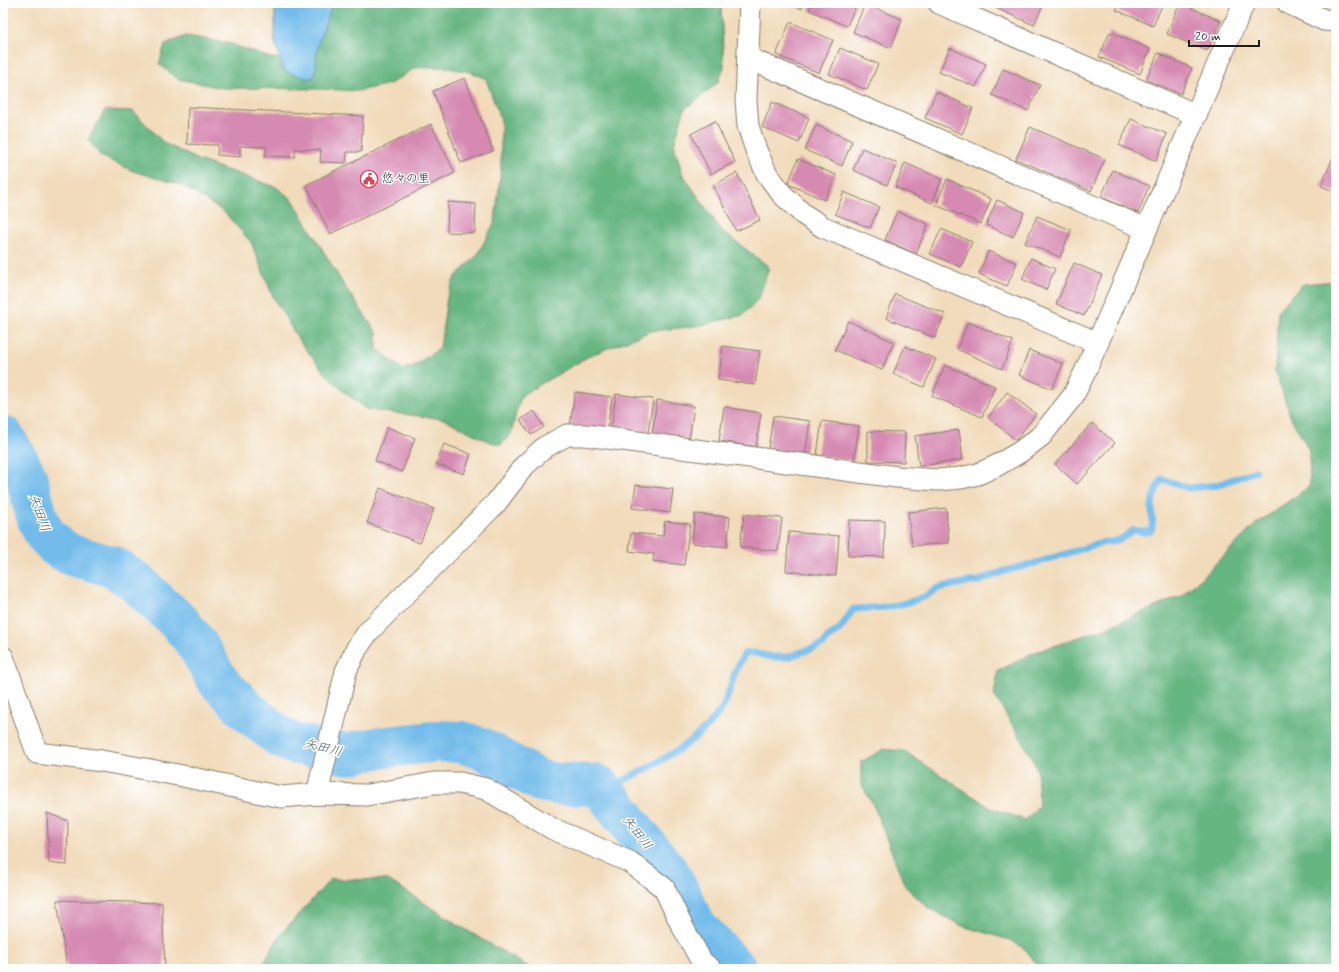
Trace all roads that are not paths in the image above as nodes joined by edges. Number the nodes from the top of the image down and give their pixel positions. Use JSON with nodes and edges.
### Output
{"nodes":[{"id":1,"x":750,"y":3,"type":"edge"},
{"id":2,"x":940,"y":3,"type":"edge"},
{"id":3,"x":1244,"y":3,"type":"edge"},
{"id":4,"x":1288,"y":3,"type":"edge"},
{"id":5,"x":1332,"y":22,"type":"edge"},
{"id":6,"x":748,"y":58,"type":"junction"},
{"id":7,"x":1196,"y":115,"type":"junction"},
{"id":8,"x":1146,"y":229,"type":"junction"},
{"id":9,"x":1098,"y":343,"type":"junction"},
{"id":10,"x":3,"y":657,"type":"edge"},
{"id":11,"x":317,"y":794,"type":"junction"},
{"id":12,"x":711,"y":969,"type":"edge"}],
"edges":[{"from":1,"to":6,"type":"street"},
{"from":2,"to":7,"type":"street"},
{"from":3,"to":7,"type":"street"},
{"from":4,"to":5,"type":"street"},
{"from":6,"to":8,"type":"street"},
{"from":6,"to":9,"type":"street"},
{"from":7,"to":8,"type":"street"},
{"from":8,"to":9,"type":"street"},
{"from":9,"to":11,"type":"street"},
{"from":10,"to":11,"type":"street"},
{"from":11,"to":12,"type":"street"}]}
